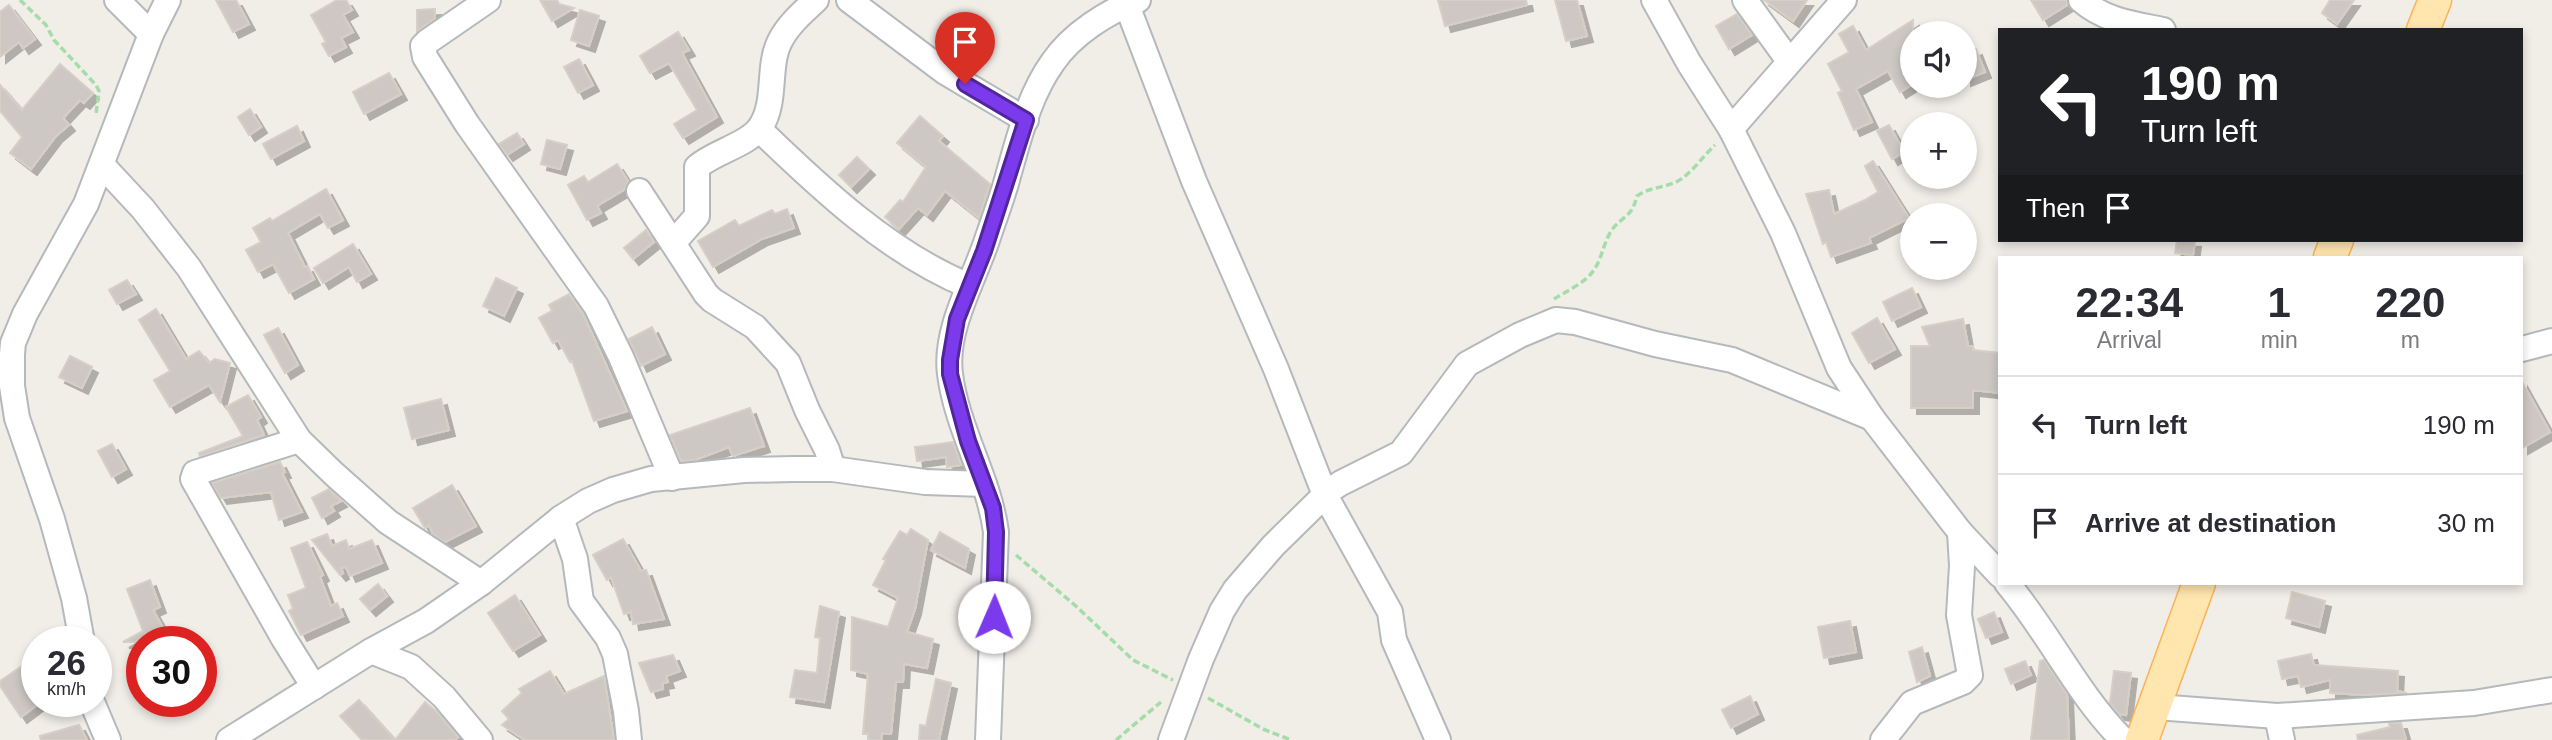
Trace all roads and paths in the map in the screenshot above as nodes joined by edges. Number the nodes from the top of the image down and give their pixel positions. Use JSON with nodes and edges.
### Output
{"nodes":[{"id":1,"x":20,"y":0,"type":"edge"},
{"id":2,"x":117,"y":0,"type":"edge"},
{"id":3,"x":168,"y":0,"type":"edge"},
{"id":4,"x":488,"y":0,"type":"edge"},
{"id":5,"x":816,"y":0,"type":"edge"},
{"id":6,"x":1654,"y":0,"type":"edge"},
{"id":7,"x":1745,"y":0,"type":"edge"},
{"id":8,"x":1844,"y":0,"type":"edge"},
{"id":9,"x":2081,"y":0,"type":"edge"},
{"id":10,"x":2435,"y":0,"type":"edge"},
{"id":11,"x":1130,"y":2,"type":"edge"},
{"id":12,"x":856,"y":3,"type":"edge"},
{"id":13,"x":2154,"y":28,"type":"edge"},
{"id":14,"x":2424,"y":28,"type":"edge"},
{"id":15,"x":150,"y":34,"type":"junction"},
{"id":16,"x":1789,"y":61,"type":"junction"},
{"id":17,"x":1026,"y":120,"type":"junction"},
{"id":18,"x":96,"y":121,"type":"dead end"},
{"id":19,"x":759,"y":129,"type":"junction"},
{"id":20,"x":1731,"y":129,"type":"junction"},
{"id":21,"x":102,"y":165,"type":"junction"},
{"id":22,"x":639,"y":191,"type":"dead end"},
{"id":23,"x":674,"y":242,"type":"junction"},
{"id":24,"x":969,"y":286,"type":"junction"},
{"id":25,"x":1540,"y":325,"type":"junction"},
{"id":26,"x":7,"y":340,"type":"edge"},
{"id":27,"x":2552,"y":341,"type":"edge"},
{"id":28,"x":2523,"y":349,"type":"edge"},
{"id":29,"x":8,"y":416,"type":"edge"},
{"id":30,"x":1872,"y":418,"type":"junction"},
{"id":31,"x":299,"y":440,"type":"junction"},
{"id":32,"x":833,"y":469,"type":"junction"},
{"id":33,"x":672,"y":478,"type":"junction"},
{"id":34,"x":985,"y":484,"type":"junction"},
{"id":35,"x":1325,"y":495,"type":"junction"},
{"id":36,"x":561,"y":517,"type":"junction"},
{"id":37,"x":996,"y":532,"type":"junction"},
{"id":38,"x":1960,"y":532,"type":"junction"},
{"id":39,"x":1998,"y":573,"type":"edge"},
{"id":40,"x":481,"y":583,"type":"junction"},
{"id":41,"x":2008,"y":585,"type":"edge"},
{"id":42,"x":2198,"y":585,"type":"edge"},
{"id":43,"x":79,"y":626,"type":"edge"},
{"id":44,"x":370,"y":651,"type":"junction"},
{"id":45,"x":314,"y":687,"type":"junction"},
{"id":46,"x":1185,"y":687,"type":"junction"},
{"id":47,"x":2552,"y":690,"type":"edge"},
{"id":48,"x":2156,"y":707,"type":"junction"},
{"id":49,"x":98,"y":717,"type":"edge"},
{"id":50,"x":2280,"y":728,"type":"edge"},
{"id":51,"x":108,"y":740,"type":"edge"},
{"id":52,"x":229,"y":740,"type":"edge"},
{"id":53,"x":480,"y":740,"type":"edge"},
{"id":54,"x":629,"y":740,"type":"edge"},
{"id":55,"x":988,"y":740,"type":"edge"},
{"id":56,"x":1116,"y":740,"type":"edge"},
{"id":57,"x":1171,"y":740,"type":"edge"},
{"id":58,"x":1291,"y":740,"type":"edge"},
{"id":59,"x":1438,"y":740,"type":"edge"},
{"id":60,"x":1883,"y":740,"type":"edge"},
{"id":61,"x":2123,"y":740,"type":"edge"},
{"id":62,"x":2142,"y":740,"type":"edge"}],
"edges":[{"from":1,"to":18,"type":"path"},
{"from":2,"to":15,"type":"street"},
{"from":3,"to":15,"type":"street"},
{"from":4,"to":33,"type":"street"},
{"from":5,"to":19,"type":"street"},
{"from":6,"to":20,"type":"street"},
{"from":7,"to":16,"type":"street"},
{"from":8,"to":16,"type":"street"},
{"from":9,"to":13,"type":"street"},
{"from":10,"to":14,"type":"main road"},
{"from":11,"to":17,"type":"street"},
{"from":11,"to":35,"type":"street"},
{"from":12,"to":17,"type":"street"},
{"from":15,"to":21,"type":"street"},
{"from":16,"to":20,"type":"street"},
{"from":17,"to":24,"type":"street"},
{"from":19,"to":23,"type":"street"},
{"from":19,"to":24,"type":"street"},
{"from":20,"to":25,"type":"path"},
{"from":20,"to":30,"type":"street"},
{"from":21,"to":26,"type":"street"},
{"from":21,"to":31,"type":"street"},
{"from":22,"to":23,"type":"street"},
{"from":23,"to":32,"type":"street"},
{"from":24,"to":34,"type":"street"},
{"from":25,"to":30,"type":"street"},
{"from":25,"to":35,"type":"street"},
{"from":26,"to":29,"type":"street"},
{"from":27,"to":28,"type":"street"},
{"from":29,"to":43,"type":"street"},
{"from":30,"to":38,"type":"street"},
{"from":31,"to":40,"type":"street"},
{"from":31,"to":45,"type":"street"},
{"from":32,"to":33,"type":"street"},
{"from":32,"to":34,"type":"street"},
{"from":33,"to":36,"type":"street"},
{"from":34,"to":37,"type":"street"},
{"from":35,"to":46,"type":"street"},
{"from":35,"to":59,"type":"street"},
{"from":36,"to":40,"type":"street"},
{"from":36,"to":54,"type":"street"},
{"from":37,"to":46,"type":"path"},
{"from":37,"to":55,"type":"street"},
{"from":38,"to":39,"type":"street"},
{"from":38,"to":60,"type":"street"},
{"from":40,"to":44,"type":"street"},
{"from":41,"to":61,"type":"street"},
{"from":42,"to":48,"type":"main road"},
{"from":44,"to":45,"type":"street"},
{"from":44,"to":53,"type":"street"},
{"from":45,"to":52,"type":"street"},
{"from":46,"to":56,"type":"path"},
{"from":46,"to":57,"type":"street"},
{"from":46,"to":58,"type":"path"},
{"from":47,"to":50,"type":"street"},
{"from":48,"to":50,"type":"street"},
{"from":48,"to":62,"type":"main road"},
{"from":49,"to":51,"type":"street"}]}
